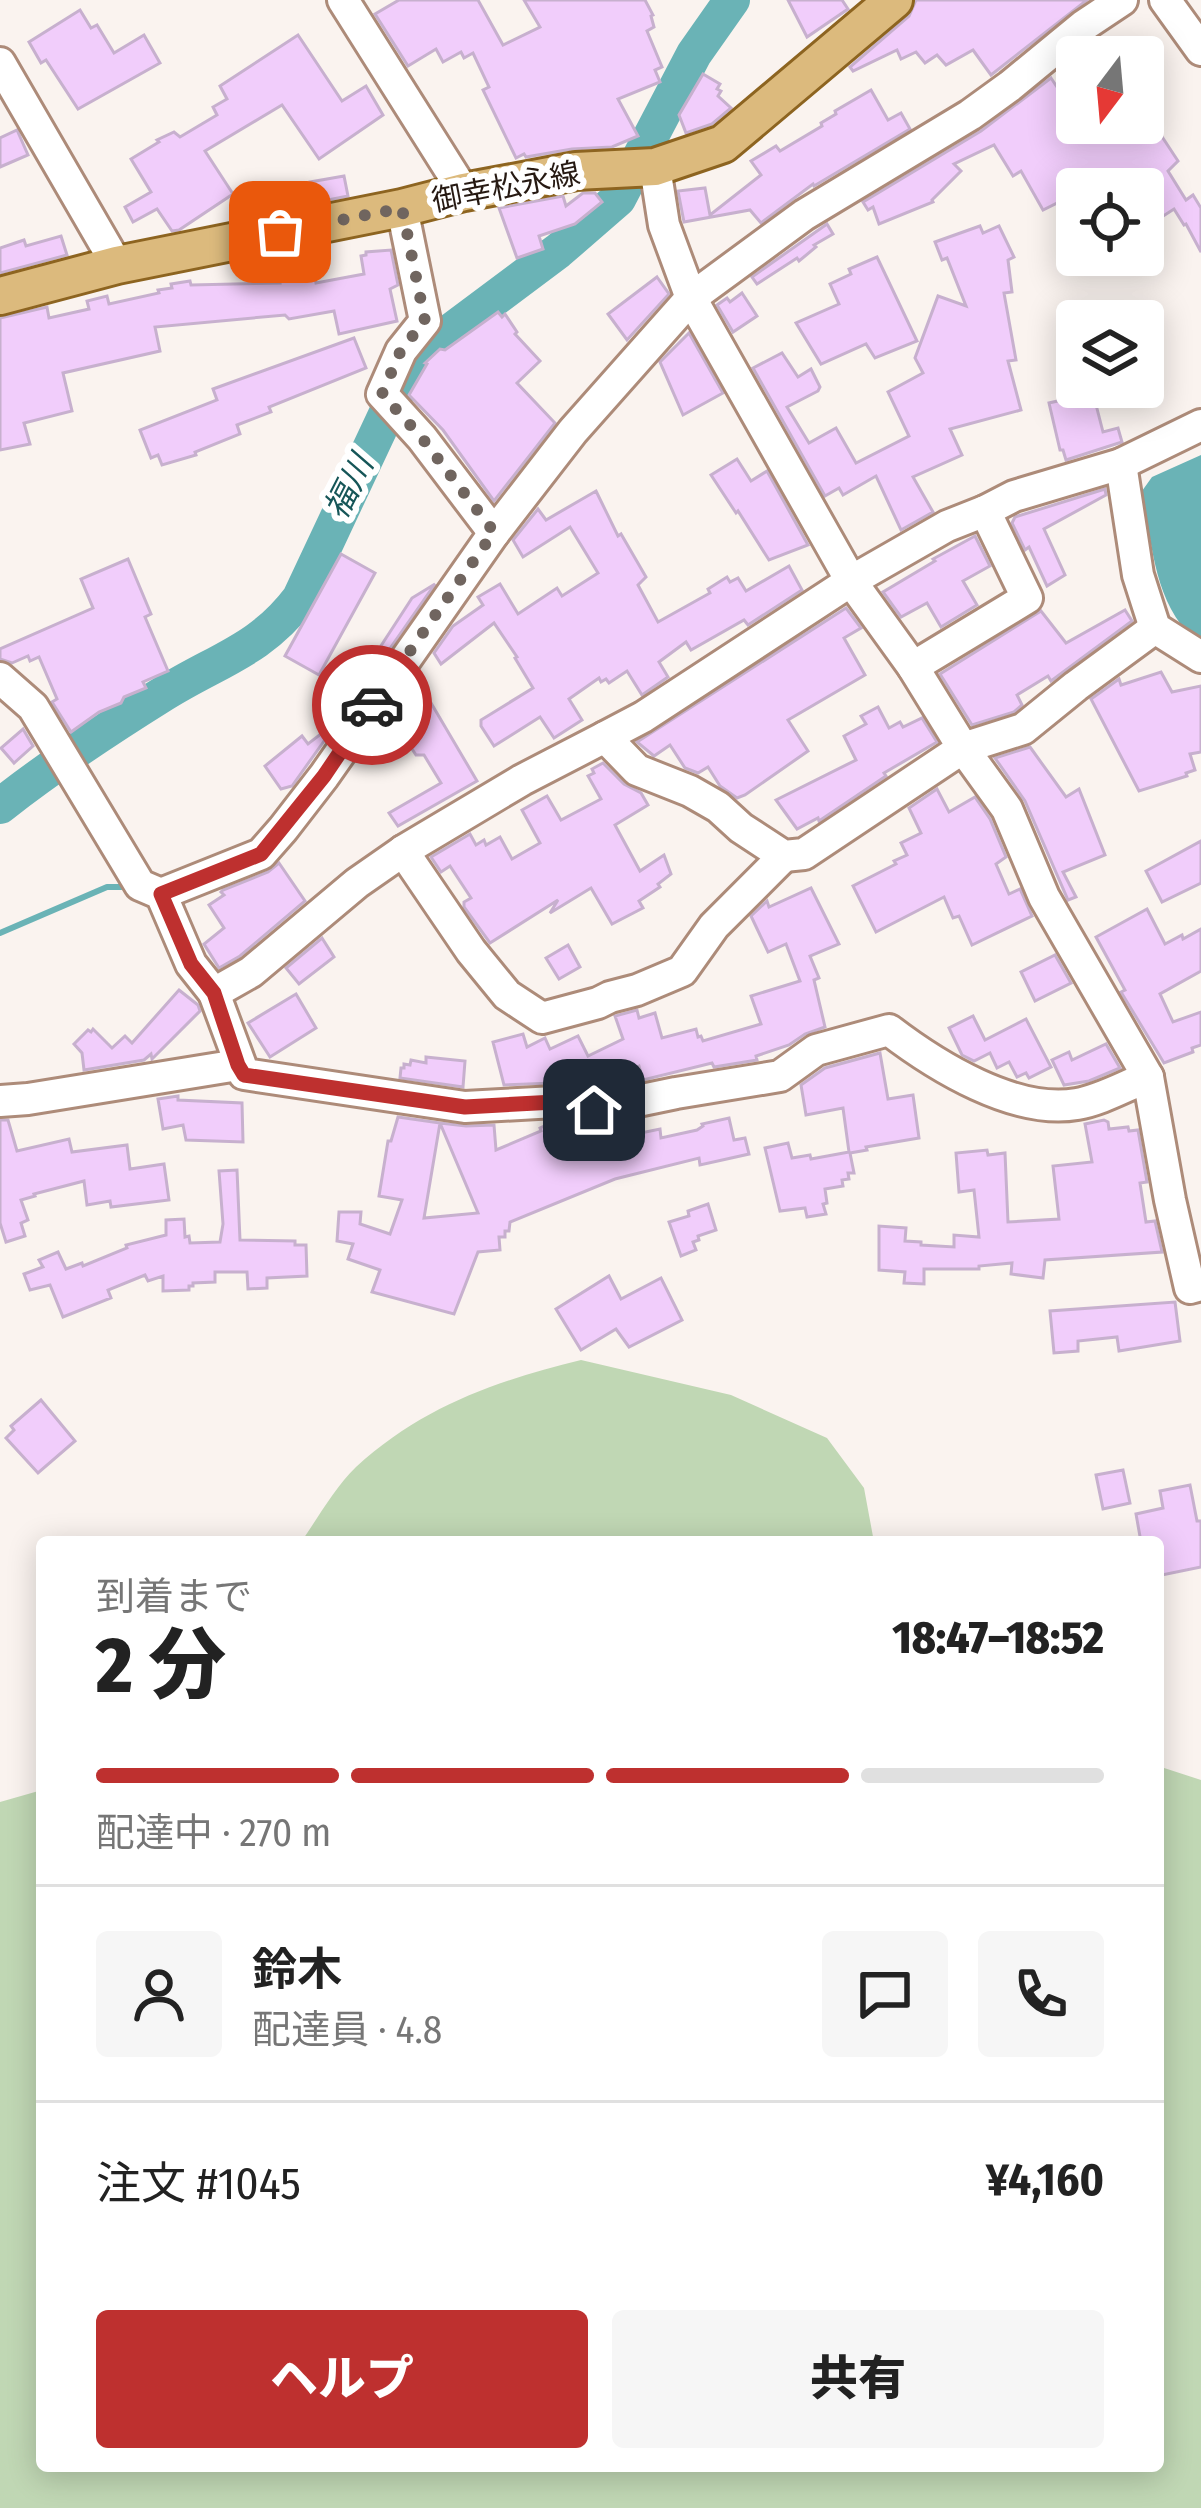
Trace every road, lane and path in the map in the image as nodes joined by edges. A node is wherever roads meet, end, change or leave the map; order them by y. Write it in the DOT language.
graph roads {
  1 [pos="343,0"];
  2 [pos="894,0"];
  3 [pos="1122,0"];
  4 [pos="1165,0"];
  5 [pos="1201,50"];
  6 [pos="0,63"];
  7 [pos="638,168"];
  8 [pos="464,192"];
  9 [pos="402,208"];
  10 [pos="117,265"];
  11 [pos="0,296"];
  12 [pos="691,298"];
  13 [pos="1201,425"];
  14 [pos="1121,464"];
  15 [pos="985,512"];
  16 [pos="494,532"];
  17 [pos="850,581"];
  18 [pos="1155,628"];
  19 [pos="1201,657"];
  20 [pos="913,667"];
  21 [pos="0,678"];
  22 [pos="605,737"];
  23 [pos="963,748"];
  24 [pos="403,851"];
  25 [pos="784,856"];
  26 [pos="161,894"];
  27 [pos="214,993"];
  28 [pos="238,1065"];
  29 [pos="1148,1077"];
  30 [pos="0,1101"];
  31 [pos="1201,1285"];
  1 -- 8 [label="street"];
  2 -- 7 [label="main road, 御幸松永線"];
  3 -- 12 [label="street"];
  4 -- 5 [label="street"];
  6 -- 10 [label="street"];
  7 -- 8 [label="main road, 御幸松永線"];
  7 -- 12 [label="street"];
  8 -- 9 [label="main road, 御幸松永線"];
  9 -- 10 [label="main road, 御幸松永線"];
  9 -- 16 [label="street"];
  10 -- 11 [label="main road, 御幸松永線"];
  12 -- 16 [label="street"];
  12 -- 17 [label="street"];
  13 -- 14 [label="street"];
  14 -- 15 [label="street"];
  14 -- 18 [label="street"];
  15 -- 17 [label="street"];
  15 -- 20 [label="street"];
  16 -- 26 [label="street"];
  17 -- 20 [label="street"];
  17 -- 22 [label="street"];
  18 -- 19 [label="street"];
  18 -- 23 [label="street"];
  20 -- 23 [label="street"];
  21 -- 26 [label="street"];
  22 -- 24 [label="street"];
  22 -- 25 [label="street"];
  23 -- 25 [label="street"];
  23 -- 29 [label="street"];
  24 -- 25 [label="street"];
  24 -- 27 [label="street"];
  26 -- 27 [label="street"];
  27 -- 28 [label="street"];
  28 -- 29 [label="street"];
  28 -- 30 [label="street"];
  29 -- 31 [label="street"];
}
